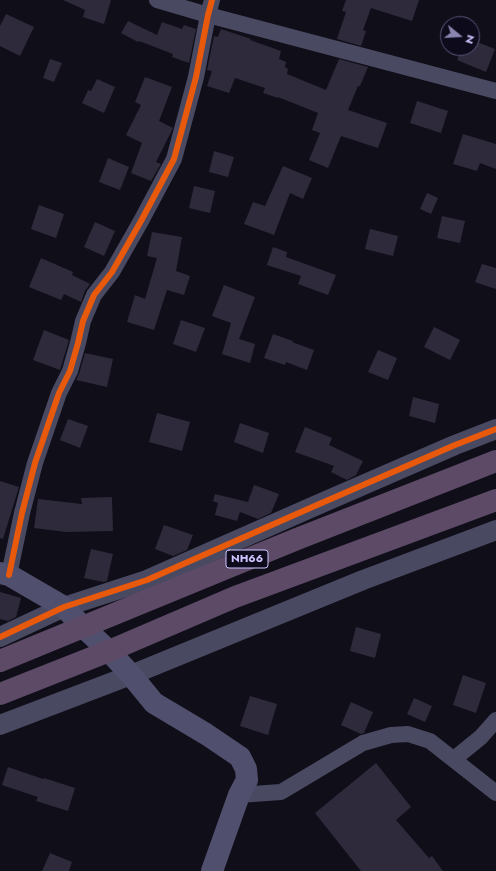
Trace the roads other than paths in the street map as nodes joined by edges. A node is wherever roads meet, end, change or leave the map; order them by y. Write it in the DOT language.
graph roads {
  1 [pos="158,0"];
  2 [pos="210,7"];
  3 [pos="496,91"];
  4 [pos="496,429"];
  5 [pos="496,461"];
  6 [pos="496,500"];
  7 [pos="496,530"];
  8 [pos="5,574"];
  9 [pos="64,607"];
  10 [pos="82,626"];
  11 [pos="0,637"];
  12 [pos="108,651"];
  13 [pos="0,660"];
  14 [pos="131,675"];
  15 [pos="0,694"];
  16 [pos="496,720"];
  17 [pos="0,725"];
  18 [pos="454,759"];
  19 [pos="496,793"];
  20 [pos="240,796"];
  21 [pos="212,871"];
  1 -- 2 [label="street"];
  2 -- 3 [label="street"];
  2 -- 8 [label="street"];
  4 -- 9 [label="street"];
  5 -- 10 [label="highway, NH66"];
  6 -- 12 [label="highway, NH66"];
  7 -- 14 [label="street"];
  8 -- 9 [label="main road"];
  9 -- 10 [label="main road"];
  9 -- 11 [label="street"];
  10 -- 12 [label="main road"];
  10 -- 13 [label="highway, NH66"];
  12 -- 14 [label="main road"];
  12 -- 15 [label="highway, NH66"];
  14 -- 17 [label="street"];
  14 -- 20 [label="main road"];
  16 -- 18 [label="street"];
  18 -- 19 [label="street"];
  18 -- 20 [label="street"];
  20 -- 21 [label="main road"];
}
